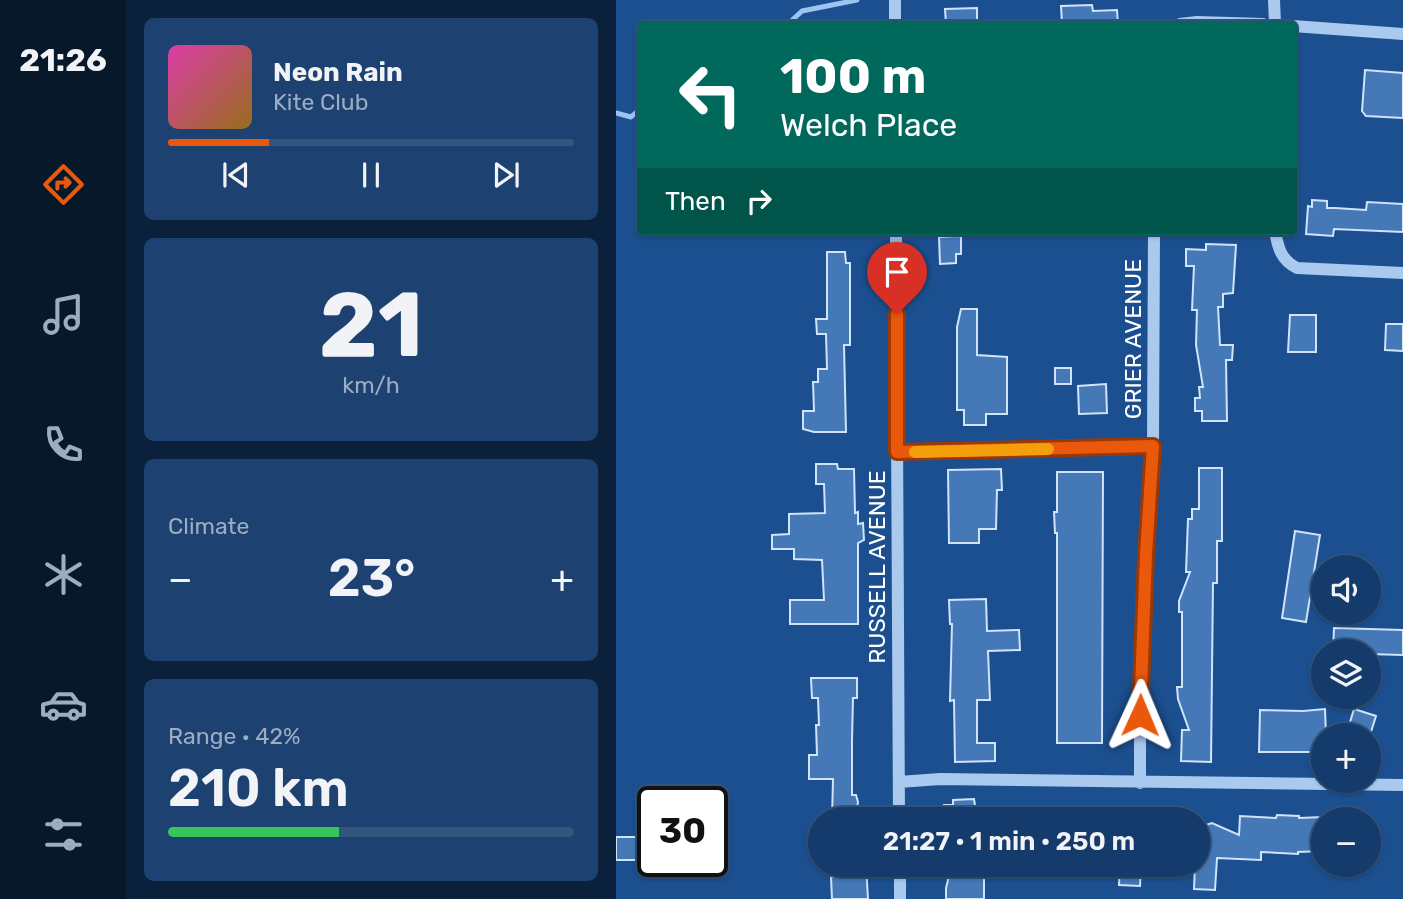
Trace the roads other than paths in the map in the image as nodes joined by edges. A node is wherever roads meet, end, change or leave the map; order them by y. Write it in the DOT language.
graph roads {
  1 [pos="895,0"];
  2 [pos="1274,0"];
  3 [pos="895,21"];
  4 [pos="1275,21"];
  5 [pos="1297,26"];
  6 [pos="1403,34"];
  7 [pos="896,235"];
  8 [pos="1154,235"];
  9 [pos="1276,235"];
  10 [pos="1403,273"];
  11 [pos="1153,446"];
  12 [pos="897,452"];
  13 [pos="899,782"];
  14 [pos="1140,783"];
  15 [pos="1403,785"];
  16 [pos="899,807"];
  17 [pos="900,877"];
  18 [pos="900,899"];
  1 -- 3 [label="street"];
  2 -- 4 [label="street"];
  5 -- 6 [label="street"];
  7 -- 12 [label="street, RUSSELL AVENUE"];
  8 -- 11 [label="street, GRIER AVENUE"];
  9 -- 10 [label="street"];
  11 -- 12 [label="street"];
  11 -- 14 [label="street, GRIER AVENUE"];
  12 -- 13 [label="street, RUSSELL AVENUE"];
  13 -- 14 [label="street"];
  13 -- 16 [label="street, RUSSELL AVENUE"];
  14 -- 15 [label="street"];
  17 -- 18 [label="street"];
}
